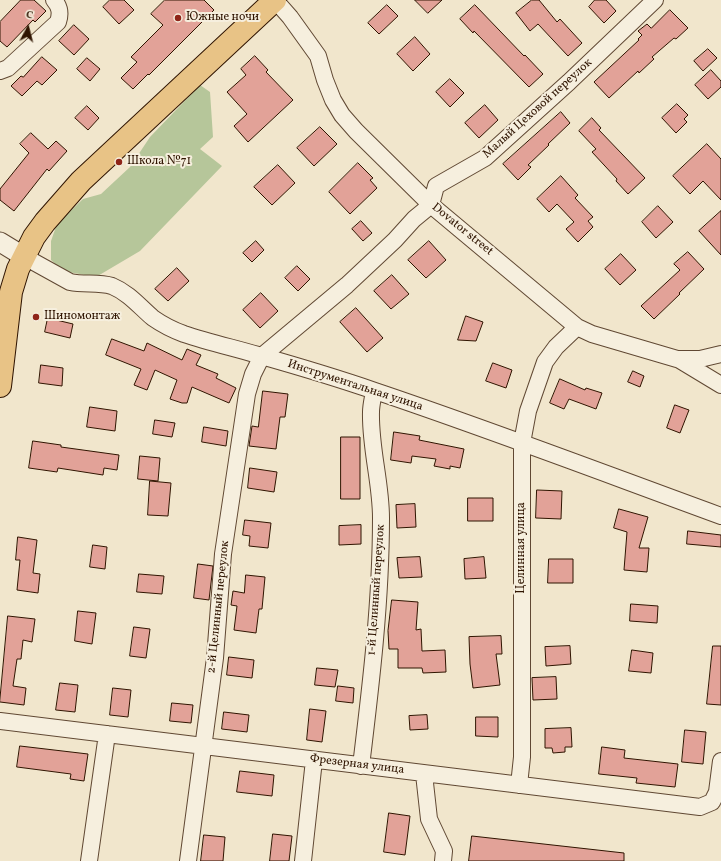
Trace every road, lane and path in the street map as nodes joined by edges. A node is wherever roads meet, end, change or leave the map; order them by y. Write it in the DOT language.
graph roads {
  1 [pos="54,0"];
  2 [pos="275,0"];
  3 [pos="655,0"];
  4 [pos="0,71"];
  5 [pos="431,205"];
  6 [pos="0,242"];
  7 [pos="23,256"];
  8 [pos="577,326"];
  9 [pos="3,330"];
  10 [pos="721,354"];
  11 [pos="262,356"];
  12 [pos="677,359"];
  13 [pos="721,385"];
  14 [pos="0,386"];
  15 [pos="374,391"];
  16 [pos="522,443"];
  17 [pos="721,516"];
  18 [pos="0,721"];
  19 [pos="107,734"];
  20 [pos="202,746"];
  21 [pos="314,760"];
  22 [pos="721,761"];
  23 [pos="361,766"];
  24 [pos="424,774"];
  25 [pos="519,785"];
  26 [pos="89,861"];
  27 [pos="188,861"];
  28 [pos="303,861"];
  29 [pos="443,861"];
  1 -- 4 [label="street"];
  2 -- 5 [label="street, Dovator street"];
  2 -- 7 [label="main road"];
  3 -- 5 [label="street, Малый Цеховой переулок"];
  5 -- 8 [label="street, Dovator street"];
  5 -- 11 [label="street"];
  6 -- 7 [label="street, Инструментальная улица"];
  7 -- 9 [label="main road"];
  7 -- 11 [label="street, Инструментальная улица"];
  8 -- 12 [label="street, Dovator street"];
  8 -- 16 [label="street, Целинная улица"];
  9 -- 14 [label="main road"];
  10 -- 12 [label="street, Dovator street"];
  11 -- 15 [label="street, Инструментальная улица"];
  11 -- 20 [label="street, 2-й Целинный переулок"];
  12 -- 13 [label="street"];
  15 -- 16 [label="street, Инструментальная улица"];
  15 -- 23 [label="street, 1-й Целинный переулок"];
  16 -- 17 [label="street, Инструментальная улица"];
  16 -- 25 [label="street, Целинная улица"];
  18 -- 19 [label="street, Фрезерная улица"];
  19 -- 20 [label="street, Фрезерная улица"];
  19 -- 26 [label="street"];
  20 -- 21 [label="street, Фрезерная улица"];
  20 -- 27 [label="street, 2-й Целинный переулок"];
  21 -- 23 [label="street, Фрезерная улица"];
  21 -- 28 [label="street"];
  22 -- 25 [label="street, Фрезерная улица"];
  23 -- 24 [label="street, Фрезерная улица"];
  24 -- 25 [label="street, Фрезерная улица"];
  24 -- 29 [label="street"];
}
